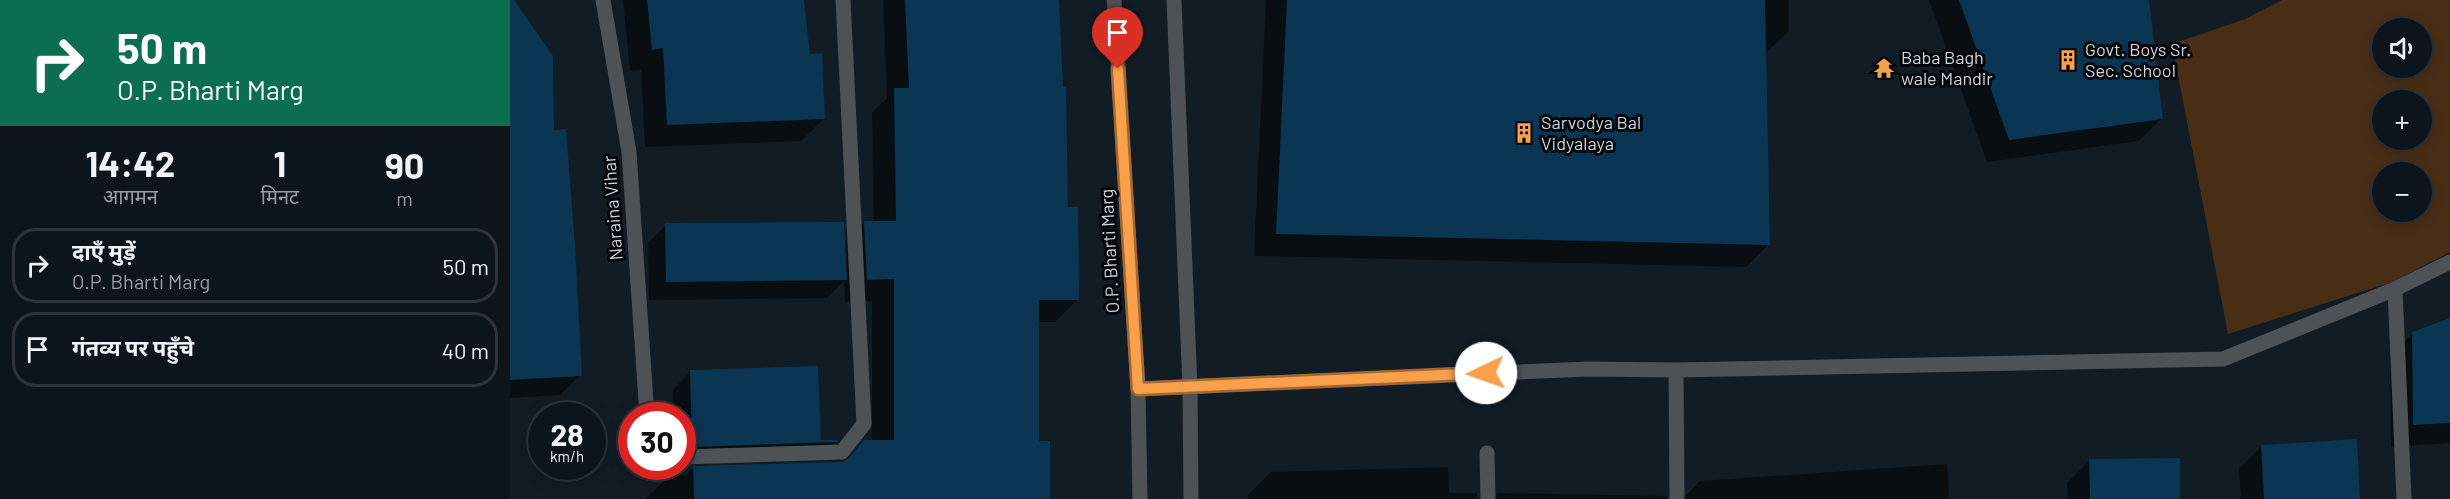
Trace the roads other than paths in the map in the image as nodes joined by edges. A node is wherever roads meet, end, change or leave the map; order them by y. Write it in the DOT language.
graph roads {
  1 [pos="603,0"];
  2 [pos="843,0"];
  3 [pos="1114,0"];
  4 [pos="1174,0"];
  5 [pos="2450,262"];
  6 [pos="2395,289"];
  7 [pos="1676,370"];
  8 [pos="1190,387"];
  9 [pos="1138,389"];
  10 [pos="646,402"];
  11 [pos="1487,453"];
  12 [pos="696,457"];
  13 [pos="1140,499"];
  14 [pos="1191,499"];
  15 [pos="1488,499"];
  16 [pos="1677,499"];
  17 [pos="2404,499"];
  1 -- 10 [label="street, Naraina Vihar"];
  2 -- 12 [label="street"];
  3 -- 9 [label="street, O.P. Bharti Marg"];
  4 -- 8 [label="street"];
  5 -- 6 [label="street"];
  6 -- 7 [label="street"];
  6 -- 17 [label="street"];
  7 -- 8 [label="street"];
  7 -- 16 [label="street"];
  8 -- 9 [label="street"];
  8 -- 14 [label="street"];
  9 -- 13 [label="street, O.P. Bharti Marg"];
  11 -- 15 [label="street"];
}
